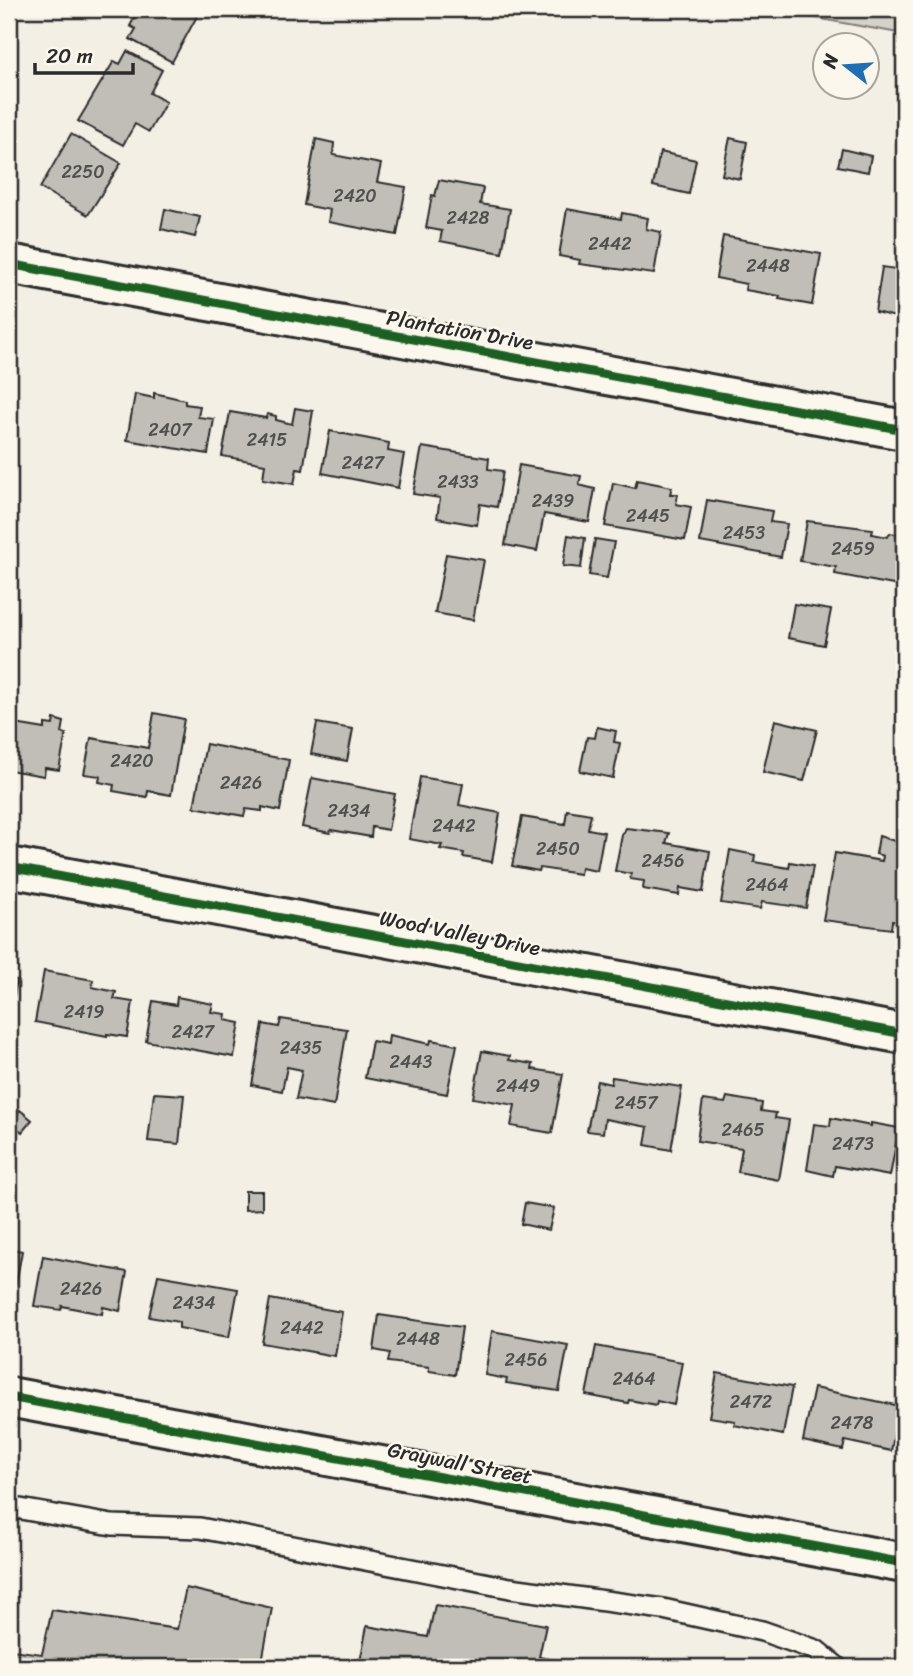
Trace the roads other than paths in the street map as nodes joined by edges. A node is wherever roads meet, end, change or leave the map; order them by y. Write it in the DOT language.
graph roads {
  1 [pos="9,264"];
  2 [pos="904,430"];
  3 [pos="9,867"];
  4 [pos="904,1034"];
  5 [pos="9,1397"];
  6 [pos="9,1507"];
  7 [pos="904,1563"];
  8 [pos="837,1667"];
  1 -- 2 [label="street, Plantation Drive"];
  3 -- 4 [label="street, Wood Valley Drive"];
  5 -- 7 [label="street, Graywall Street"];
  6 -- 8 [label="lane"];
}
